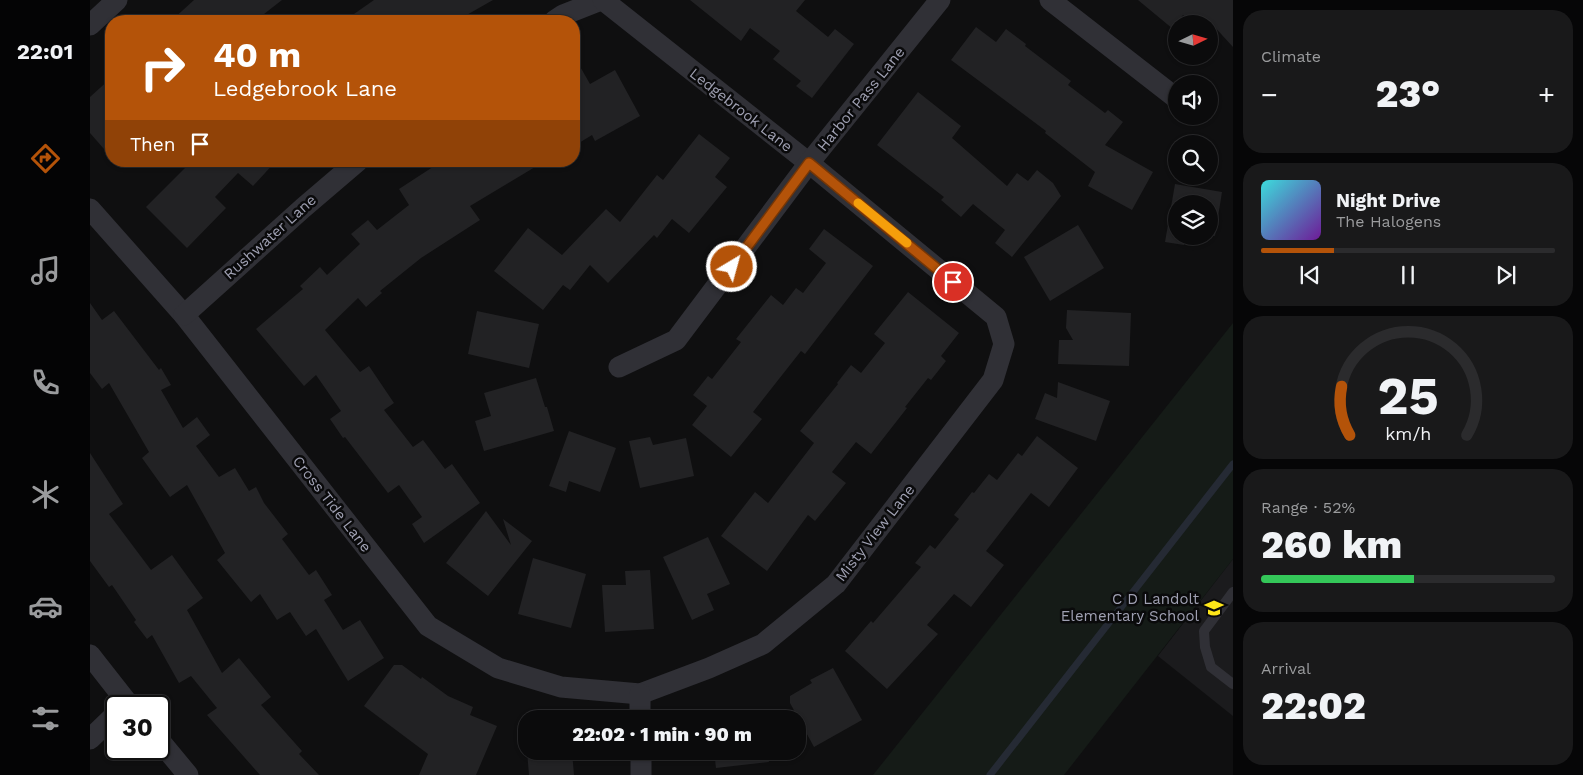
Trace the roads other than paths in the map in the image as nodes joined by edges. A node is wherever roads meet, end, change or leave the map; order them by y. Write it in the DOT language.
graph roads {
  1 [pos="117,0"];
  2 [pos="602,0"];
  3 [pos="940,0"];
  4 [pos="1050,0"];
  5 [pos="563,15"];
  6 [pos="90,25"];
  7 [pos="1168,92"];
  8 [pos="809,163"];
  9 [pos="351,167"];
  10 [pos="90,209"];
  11 [pos="184,315"];
  12 [pos="1004,344"];
  13 [pos="619,367"];
  14 [pos="1233,592"];
  15 [pos="90,655"];
  16 [pos="1233,684"];
  17 [pos="640,694"];
  18 [pos="116,695"];
  19 [pos="640,710"];
  20 [pos="105,725"];
  21 [pos="90,739"];
  22 [pos="170,753"];
  23 [pos="640,760"];
  24 [pos="188,775"];
  25 [pos="641,775"];
  1 -- 6 [label="street"];
  2 -- 5 [label="street"];
  2 -- 8 [label="street, Ledgebrook Lane"];
  3 -- 8 [label="street, Harbor Pass Lane"];
  4 -- 7 [label="street"];
  8 -- 12 [label="street, Ledgebrook Lane"];
  8 -- 13 [label="street, Harbor Pass Lane"];
  9 -- 11 [label="street, Rushwater Lane"];
  10 -- 11 [label="street, Cross Tide Lane"];
  11 -- 17 [label="street, Cross Tide Lane"];
  12 -- 17 [label="street, Misty View Lane"];
  14 -- 16 [label="lane"];
  15 -- 18 [label="street"];
  17 -- 19 [label="street"];
  20 -- 21 [label="street"];
  22 -- 24 [label="street"];
  23 -- 25 [label="street"];
}
